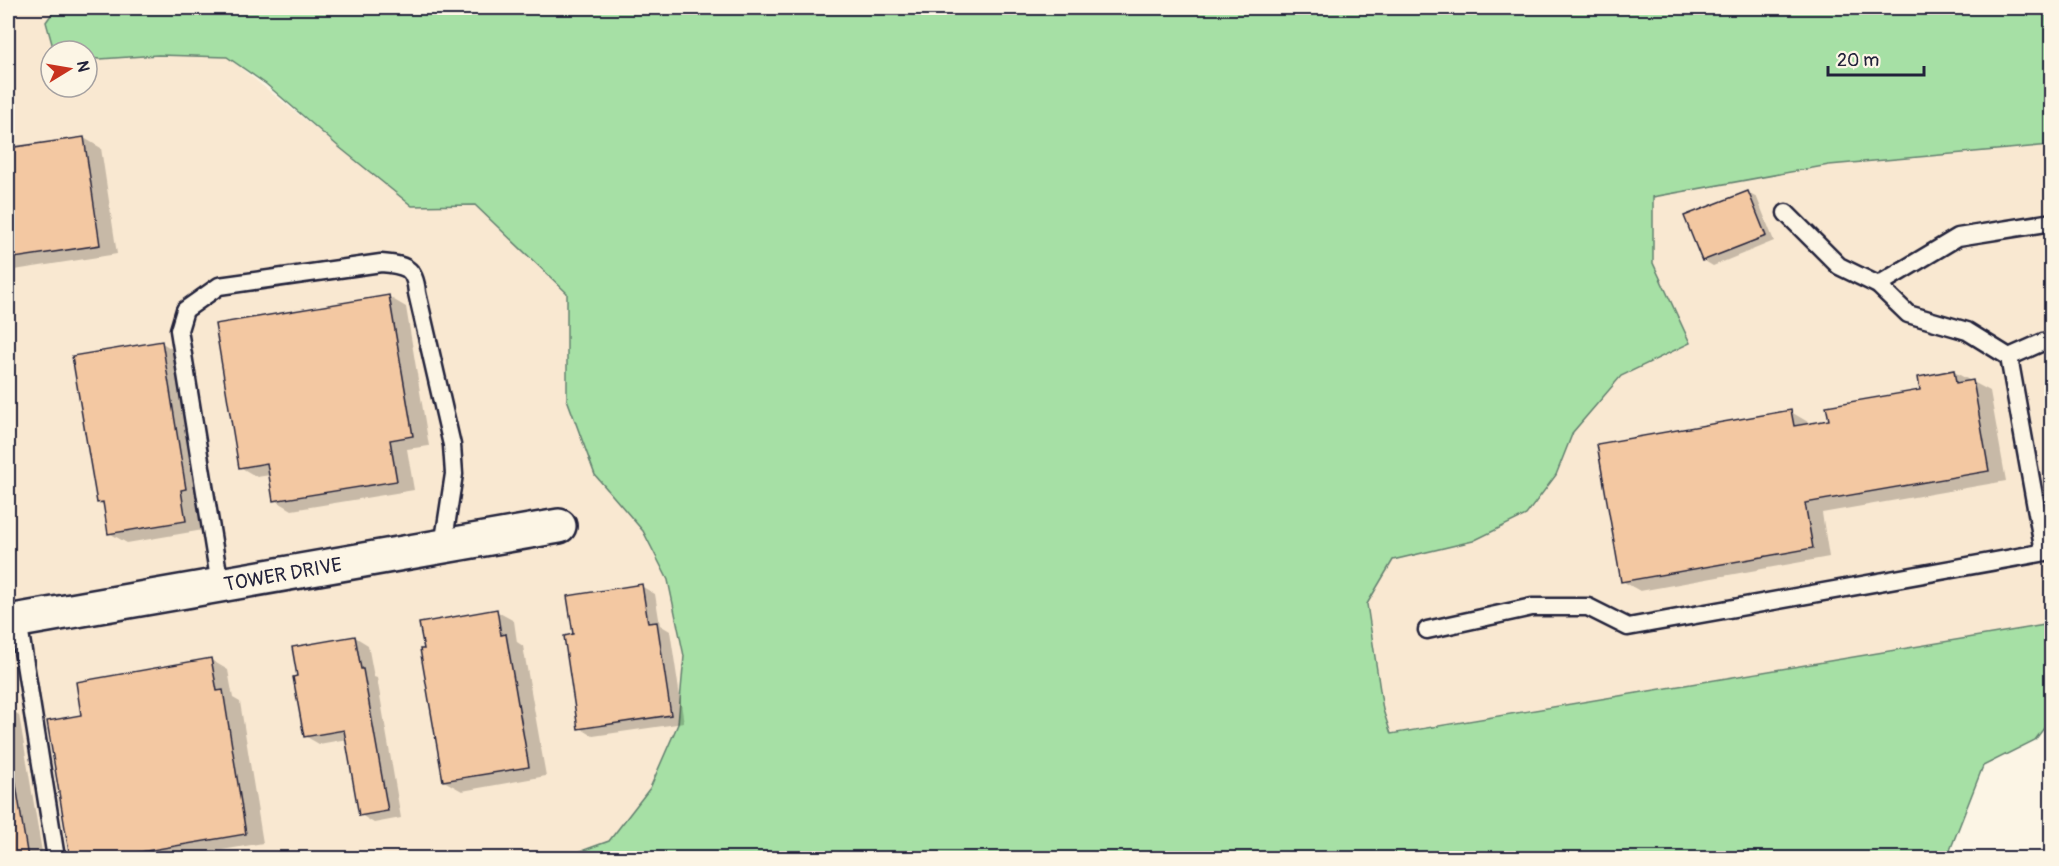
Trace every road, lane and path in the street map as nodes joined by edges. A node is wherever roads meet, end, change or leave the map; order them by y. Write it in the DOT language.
graph roads {
  1 [pos="1786,213"];
  2 [pos="2052,222"];
  3 [pos="1878,285"];
  4 [pos="2052,341"];
  5 [pos="2009,357"];
  6 [pos="560,526"];
  7 [pos="443,546"];
  8 [pos="2048,552"];
  9 [pos="220,585"];
  10 [pos="13,621"];
  11 [pos="1427,630"];
  12 [pos="56,858"];
  1 -- 3 [label="lane"];
  2 -- 3 [label="lane"];
  3 -- 5 [label="lane"];
  4 -- 5 [label="lane"];
  5 -- 8 [label="lane"];
  6 -- 7 [label="street, TOWER DRIVE"];
  7 -- 9 [label="street, TOWER DRIVE"];
  7 -- 9 [label="lane"];
  8 -- 11 [label="lane"];
  9 -- 10 [label="street, TOWER DRIVE"];
  10 -- 12 [label="lane"];
}
